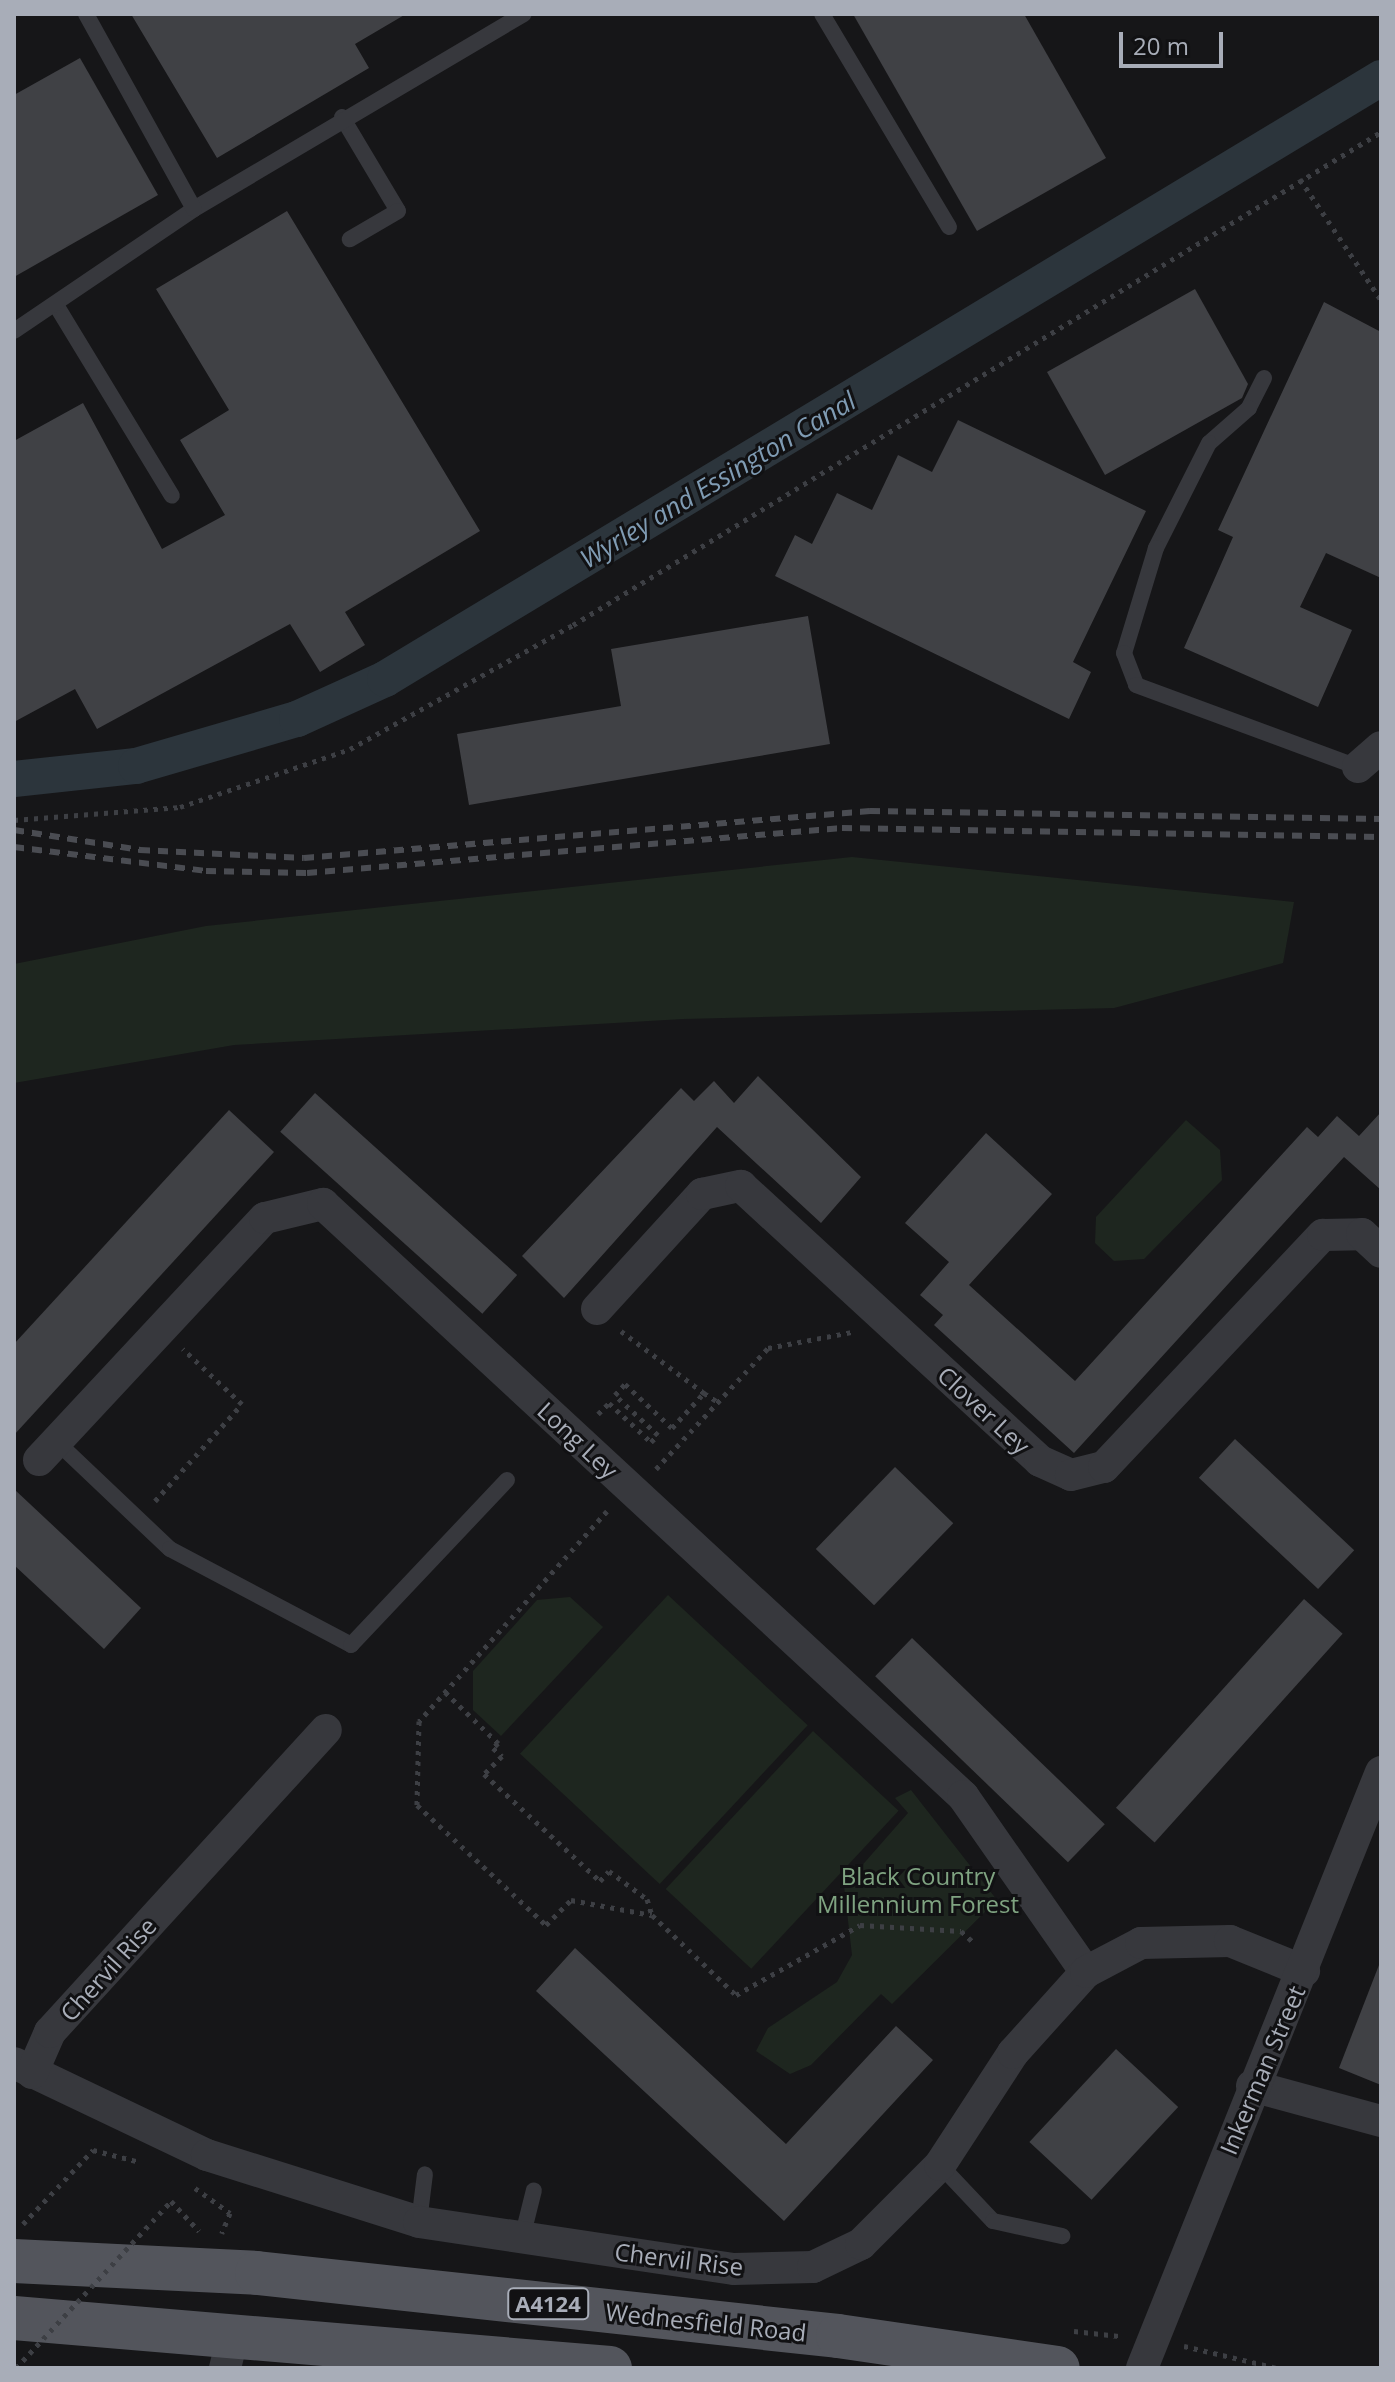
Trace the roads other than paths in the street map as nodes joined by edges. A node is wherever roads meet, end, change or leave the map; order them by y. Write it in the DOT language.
graph roads {
  1 [pos="86,14"];
  2 [pos="524,14"];
  3 [pos="822,14"];
  4 [pos="342,117"];
  5 [pos="194,209"];
  6 [pos="949,227"];
  7 [pos="350,239"];
  8 [pos="56,305"];
  9 [pos="14,331"];
  10 [pos="1264,378"];
  11 [pos="172,496"];
  12 [pos="1370,757"];
  13 [pos="1381,1252"];
  14 [pos="597,1309"];
  15 [pos="48,1451"];
  16 [pos="507,1480"];
  17 [pos="326,1730"];
  18 [pos="1381,1772"];
  19 [pos="1304,1971"];
  20 [pos="1086,1972"];
  21 [pos="23,2068"];
  22 [pos="1252,2086"];
  23 [pos="1381,2121"];
  24 [pos="940,2165"];
  25 [pos="425,2174"];
  26 [pos="534,2190"];
  27 [pos="419,2222"];
  28 [pos="1062,2236"];
  29 [pos="522,2238"];
  30 [pos="14,2261"];
  31 [pos="257,2273"];
  32 [pos="14,2318"];
  33 [pos="229,2352"];
  34 [pos="610,2368"];
  35 [pos="1058,2368"];
  36 [pos="1142,2368"];
  1 -- 5 [label="lane"];
  2 -- 4 [label="lane"];
  3 -- 6 [label="lane"];
  4 -- 5 [label="lane"];
  4 -- 7 [label="lane"];
  5 -- 8 [label="lane"];
  8 -- 9 [label="lane"];
  8 -- 11 [label="lane"];
  10 -- 12 [label="lane"];
  13 -- 14 [label="street, Clover Ley"];
  15 -- 16 [label="lane"];
  15 -- 20 [label="street, Long Ley"];
  17 -- 21 [label="street, Chervil Rise"];
  18 -- 19 [label="street, Inkerman Street"];
  19 -- 20 [label="street, Chervil Rise"];
  19 -- 22 [label="street, Inkerman Street"];
  20 -- 24 [label="street, Chervil Rise"];
  21 -- 27 [label="street, Chervil Rise"];
  22 -- 23 [label="street"];
  22 -- 36 [label="street, Inkerman Street"];
  24 -- 28 [label="lane"];
  24 -- 29 [label="street, Chervil Rise"];
  25 -- 27 [label="lane"];
  26 -- 29 [label="lane"];
  27 -- 29 [label="street, Chervil Rise"];
  30 -- 31 [label="main road, A4124"];
  31 -- 33 [label="main road"];
  31 -- 35 [label="main road, Wednesfield Road / A4124"];
  32 -- 33 [label="main road"];
  33 -- 34 [label="main road"];
}
